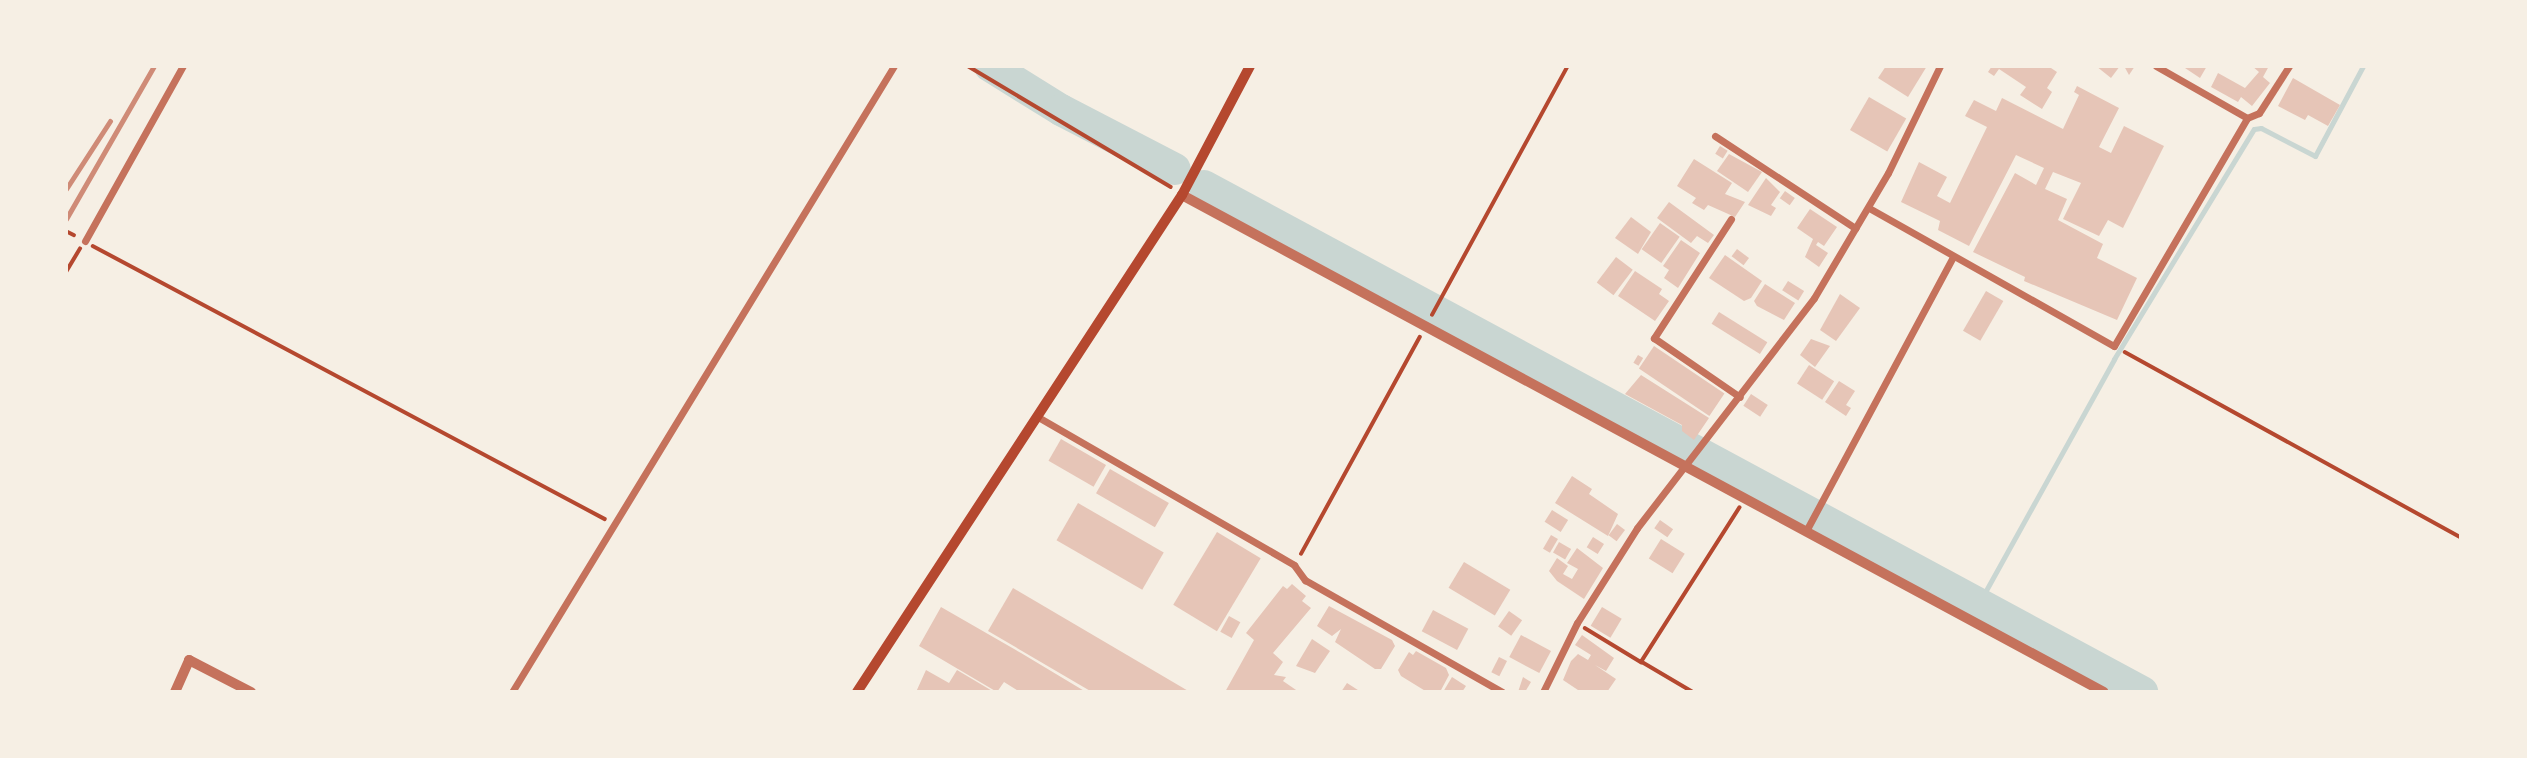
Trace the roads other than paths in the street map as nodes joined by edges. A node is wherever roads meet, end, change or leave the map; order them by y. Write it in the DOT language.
graph roads {
  1 [pos="183,66"];
  2 [pos="894,66"];
  3 [pos="1250,66"];
  4 [pos="1940,66"];
  5 [pos="2156,66"];
  6 [pos="2289,66"];
  7 [pos="2247,118"];
  8 [pos="1715,136"];
  9 [pos="1182,195"];
  10 [pos="1869,208"];
  11 [pos="1731,219"];
  12 [pos="1856,228"];
  13 [pos="85,241"];
  14 [pos="1953,257"];
  15 [pos="1740,397"];
  16 [pos="1038,417"];
  17 [pos="1689,463"];
  18 [pos="1809,526"];
  19 [pos="175,691"];
  20 [pos="251,691"];
  21 [pos="512,691"];
  22 [pos="858,691"];
  23 [pos="1502,691"];
  24 [pos="1543,691"];
  25 [pos="2104,691"];
  1 -- 13 [label="street"];
  2 -- 21 [label="street"];
  3 -- 9 [label="main road"];
  4 -- 10 [label="street"];
  5 -- 7 [label="street"];
  6 -- 7 [label="street"];
  7 -- 14 [label="street"];
  8 -- 12 [label="street"];
  9 -- 16 [label="main road"];
  9 -- 17 [label="street"];
  10 -- 12 [label="street"];
  10 -- 14 [label="street"];
  11 -- 15 [label="street"];
  12 -- 15 [label="street"];
  14 -- 18 [label="street"];
  15 -- 17 [label="street"];
  16 -- 22 [label="main road"];
  16 -- 23 [label="street"];
  17 -- 18 [label="street"];
  17 -- 24 [label="street"];
  18 -- 25 [label="street"];
  19 -- 20 [label="street"];
}
